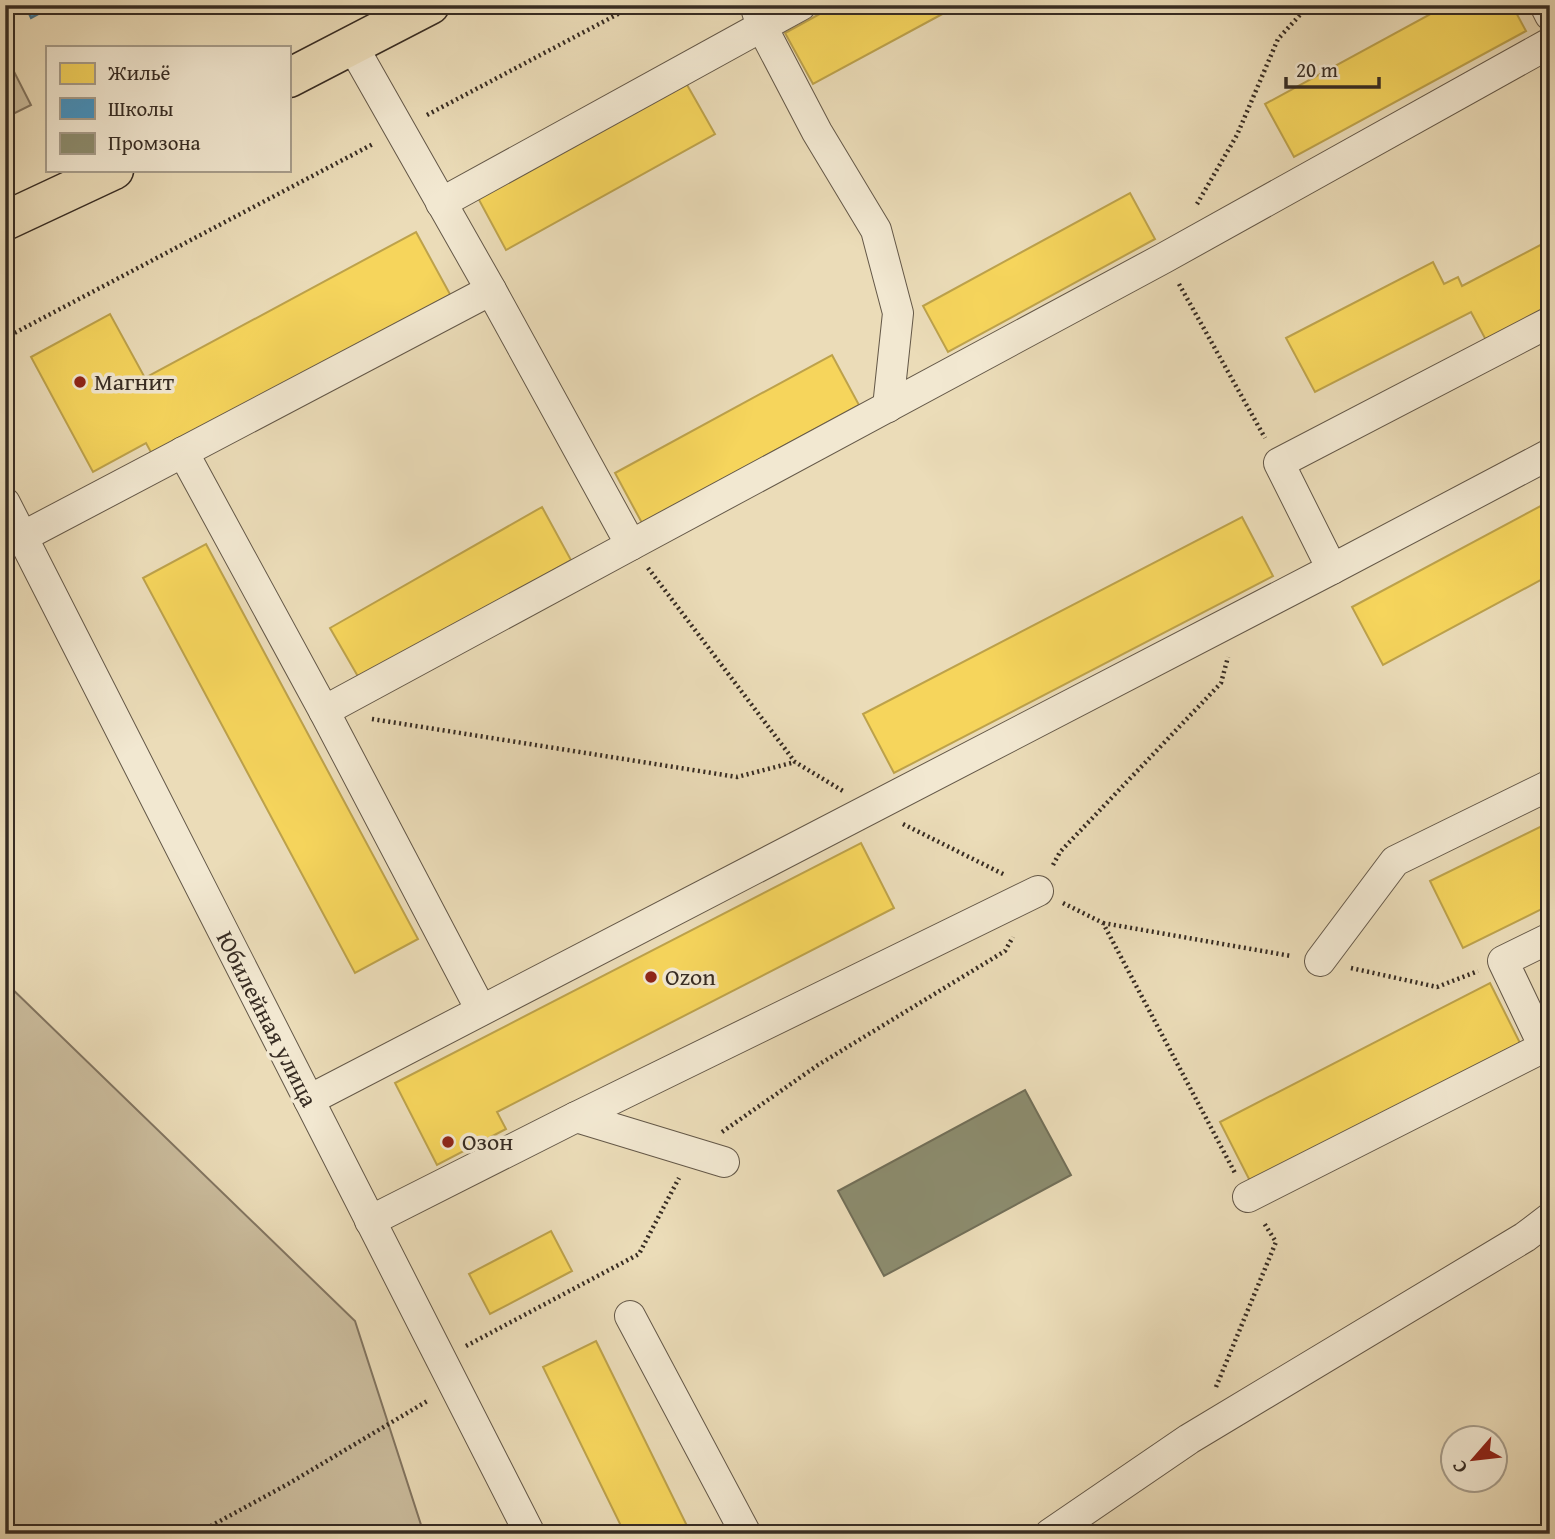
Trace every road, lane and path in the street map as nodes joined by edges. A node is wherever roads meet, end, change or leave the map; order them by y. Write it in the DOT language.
graph roads {
  1 [pos="429,5"];
  2 [pos="635,5"];
  3 [pos="801,5"];
  4 [pos="1309,5"];
  5 [pos="1545,5"];
  6 [pos="1550,15"];
  7 [pos="759,16"];
  8 [pos="1550,43"];
  9 [pos="352,46"];
  10 [pos="290,77"];
  11 [pos="400,130"];
  12 [pos="110,172"];
  13 [pos="441,203"];
  14 [pos="1191,213"];
  15 [pos="5,221"];
  16 [pos="1164,258"];
  17 [pos="491,290"];
  18 [pos="1550,322"];
  19 [pos="5,338"];
  20 [pos="888,407"];
  21 [pos="183,452"];
  22 [pos="1550,454"];
  23 [pos="1279,463"];
  24 [pos="5,503"];
  25 [pos="22,537"];
  26 [pos="631,545"];
  27 [pos="1332,569"];
  28 [pos="1238,618"];
  29 [pos="324,711"];
  30 [pos="796,762"];
  31 [pos="1550,785"];
  32 [pos="872,808"];
  33 [pos="1038,891"];
  34 [pos="1550,937"];
  35 [pos="1320,961"];
  36 [pos="481,1010"];
  37 [pos="1548,1053"];
  38 [pos="309,1100"];
  39 [pos="576,1116"];
  40 [pos="693,1152"];
  41 [pos="724,1162"];
  42 [pos="1248,1197"];
  43 [pos="1550,1219"];
  44 [pos="370,1221"];
  45 [pos="630,1316"];
  46 [pos="441,1359"];
  47 [pos="454,1386"];
  48 [pos="1196,1435"];
  49 [pos="196,1534"];
  50 [pos="530,1534"];
  51 [pos="746,1534"];
  52 [pos="1051,1534"];
  1 -- 9 [label="highway"];
  2 -- 11 [label="path"];
  3 -- 7 [label="street"];
  4 -- 14 [label="path"];
  5 -- 6 [label="street"];
  7 -- 13 [label="street"];
  7 -- 20 [label="street"];
  8 -- 16 [label="street"];
  9 -- 10 [label="highway"];
  9 -- 11 [label="street"];
  11 -- 13 [label="street"];
  11 -- 19 [label="path"];
  12 -- 15 [label="highway"];
  13 -- 17 [label="street"];
  16 -- 20 [label="street"];
  16 -- 23 [label="path"];
  17 -- 21 [label="street"];
  17 -- 26 [label="street"];
  18 -- 23 [label="street"];
  20 -- 26 [label="street"];
  21 -- 25 [label="street"];
  21 -- 29 [label="street"];
  22 -- 27 [label="street"];
  23 -- 27 [label="street"];
  24 -- 25 [label="street, Юбилейная улица"];
  25 -- 38 [label="street, Юбилейная улица"];
  26 -- 29 [label="street"];
  26 -- 30 [label="path"];
  27 -- 28 [label="street"];
  28 -- 32 [label="street"];
  28 -- 33 [label="path"];
  29 -- 30 [label="path"];
  29 -- 36 [label="street"];
  30 -- 32 [label="path"];
  31 -- 35 [label="street"];
  32 -- 33 [label="path"];
  32 -- 36 [label="street"];
  33 -- 39 [label="street"];
  33 -- 40 [label="path"];
  33 -- 42 [label="path"];
  34 -- 37 [label="street"];
  36 -- 38 [label="street"];
  37 -- 42 [label="street"];
  38 -- 44 [label="street, Юбилейная улица"];
  39 -- 40 [label="street"];
  39 -- 44 [label="street"];
  40 -- 41 [label="street"];
  40 -- 46 [label="path"];
  42 -- 48 [label="path"];
  43 -- 48 [label="street"];
  44 -- 46 [label="street, Юбилейная улица"];
  45 -- 51 [label="street"];
  46 -- 47 [label="street, Юбилейная улица"];
  47 -- 49 [label="path"];
  47 -- 50 [label="street, Юбилейная улица"];
  48 -- 52 [label="street"];
}
